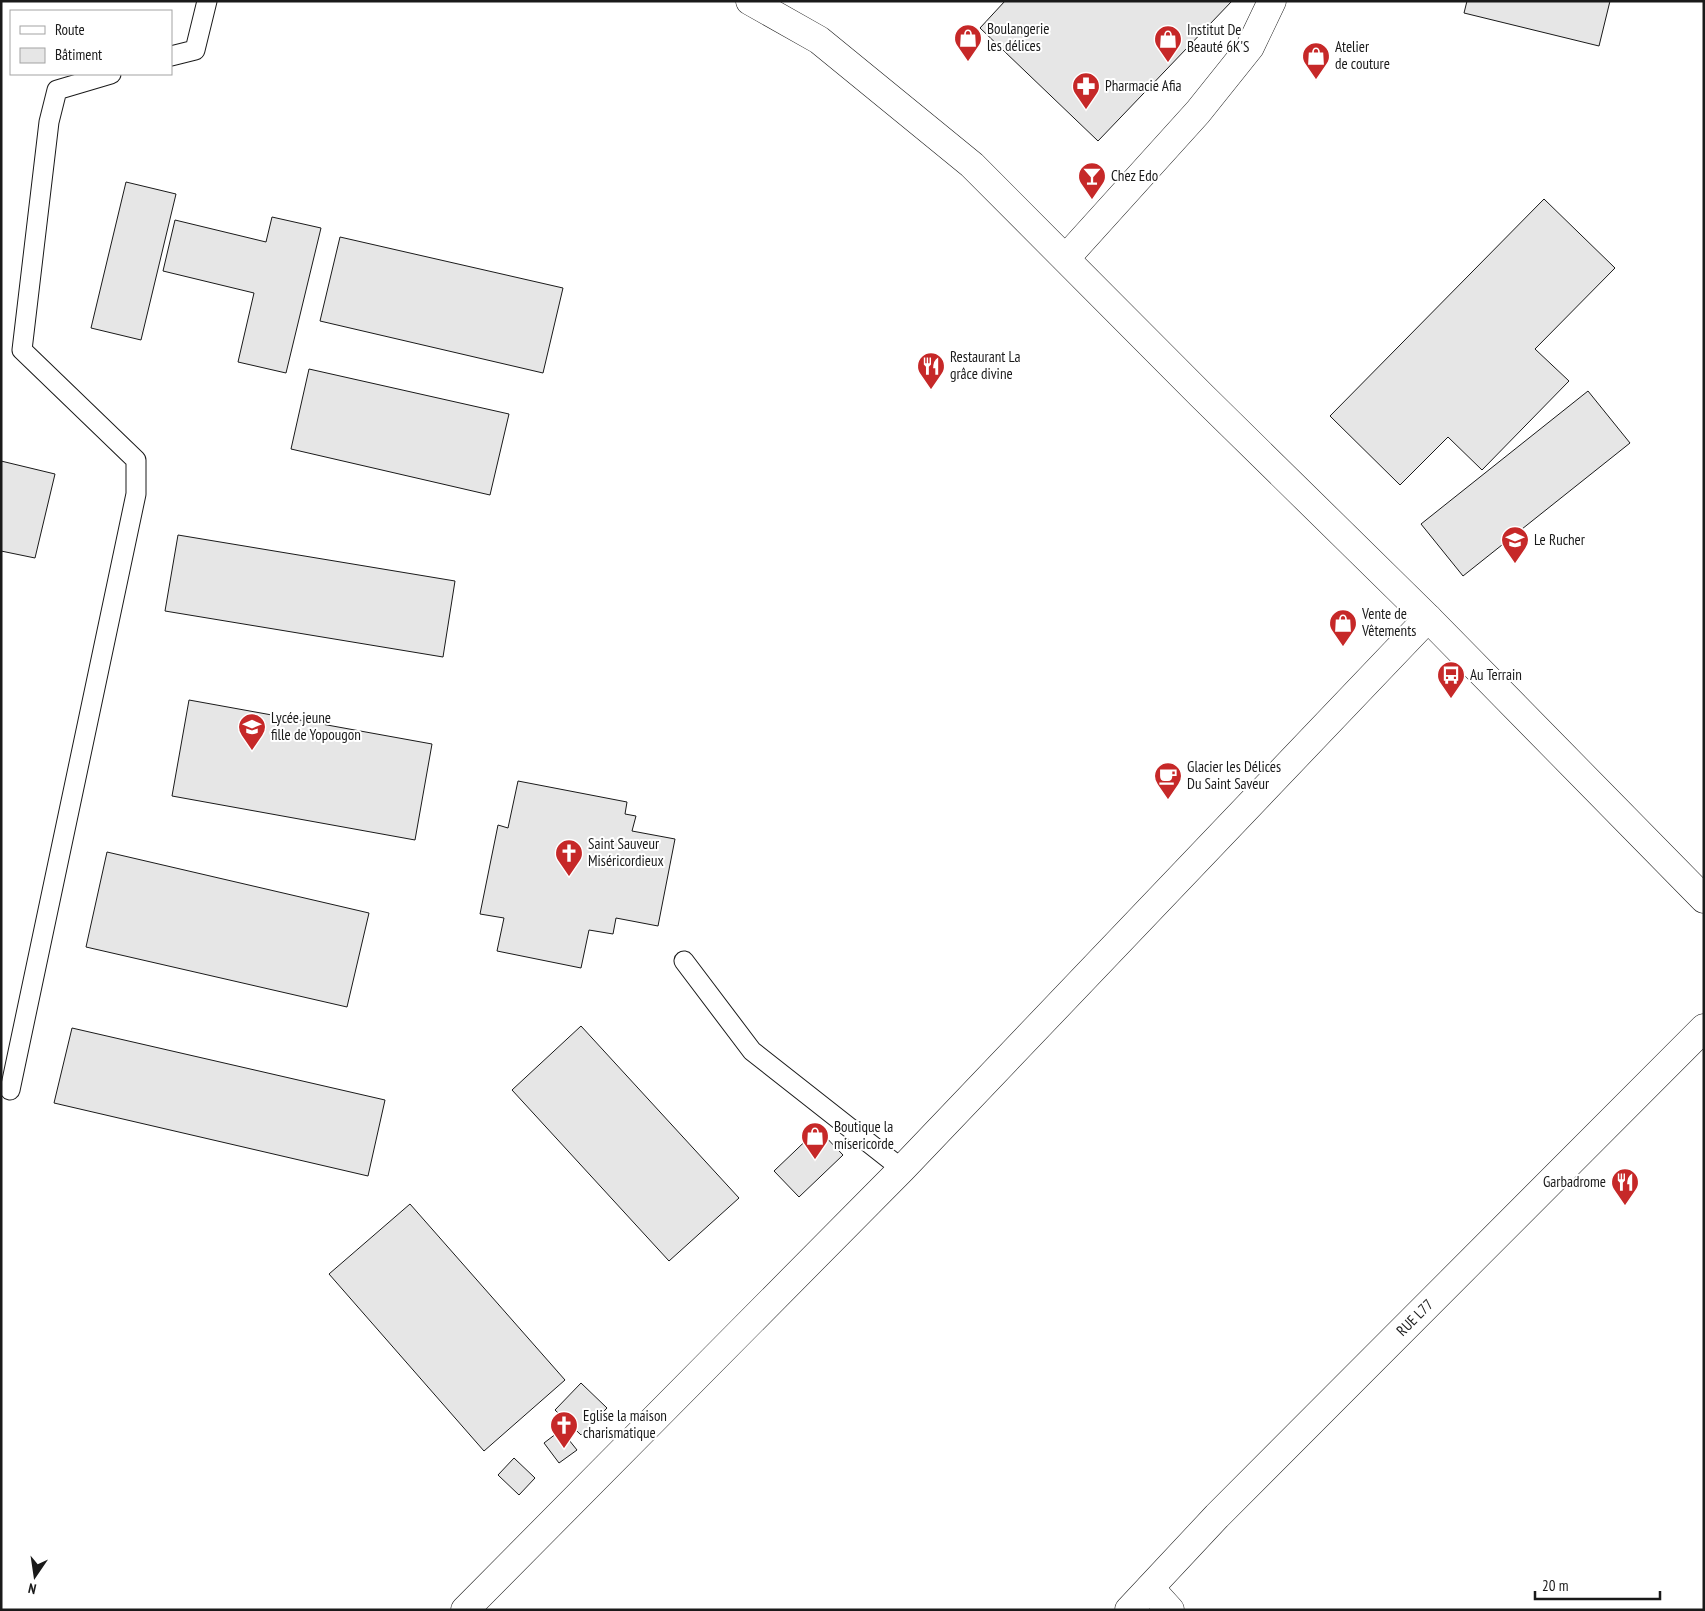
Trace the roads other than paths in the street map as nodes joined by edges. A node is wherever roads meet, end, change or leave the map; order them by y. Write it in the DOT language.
graph roads {
  1 [pos="207,1"];
  2 [pos="750,1"];
  3 [pos="1272,1"];
  4 [pos="172,56"];
  5 [pos="108,75"];
  6 [pos="1066,258"];
  7 [pos="1428,618"];
  8 [pos="1704,899"];
  9 [pos="684,961"];
  10 [pos="1704,1028"];
  11 [pos="10,1090"];
  12 [pos="902,1169"];
  13 [pos="1150,1588"];
  14 [pos="465,1610"];
  15 [pos="1129,1610"];
  16 [pos="1170,1610"];
  1 -- 4 [label="lane"];
  2 -- 6 [label="street"];
  3 -- 6 [label="street"];
  5 -- 11 [label="lane"];
  6 -- 7 [label="street"];
  7 -- 8 [label="street"];
  7 -- 12 [label="street"];
  9 -- 12 [label="lane"];
  10 -- 13 [label="street, RUE L77"];
  12 -- 14 [label="street"];
  13 -- 15 [label="street, RUE L77"];
  13 -- 16 [label="street"];
}
